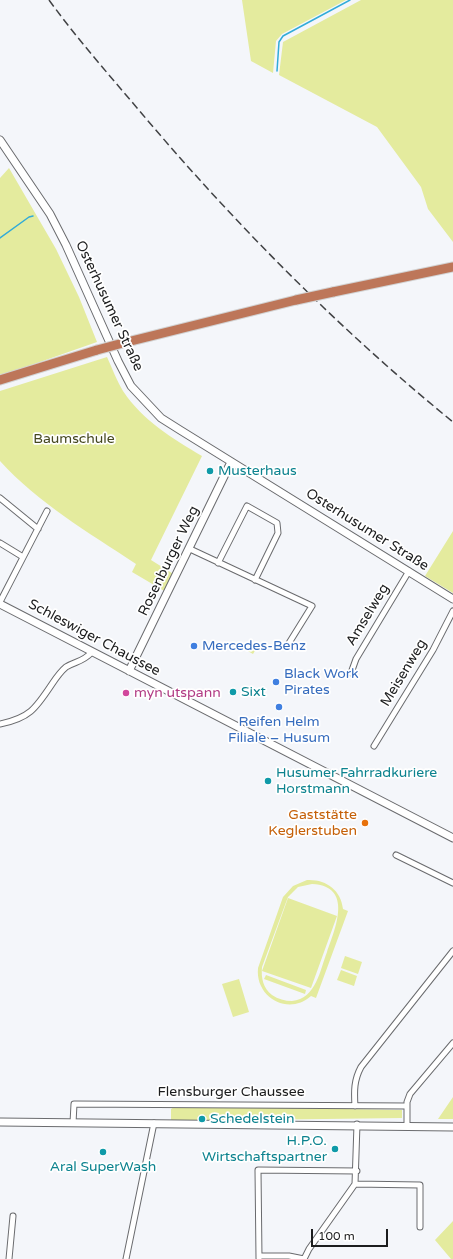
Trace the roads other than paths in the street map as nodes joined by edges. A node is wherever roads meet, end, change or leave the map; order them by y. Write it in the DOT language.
graph roads {
  1 [pos="0,140"];
  2 [pos="453,267"];
  3 [pos="0,380"];
  4 [pos="232,462"];
  5 [pos="0,498"];
  6 [pos="47,511"];
  7 [pos="38,529"];
  8 [pos="0,543"];
  9 [pos="190,549"];
  10 [pos="23,557"];
  11 [pos="218,563"];
  12 [pos="409,571"];
  13 [pos="255,580"];
  14 [pos="453,599"];
  15 [pos="0,603"];
  16 [pos="453,611"];
  17 [pos="289,643"];
  18 [pos="92,652"];
  19 [pos="129,671"];
  20 [pos="351,673"];
  21 [pos="0,724"];
  22 [pos="374,746"];
  23 [pos="453,838"];
  24 [pos="396,855"];
  25 [pos="453,883"];
  26 [pos="453,951"];
  27 [pos="453,1043"];
  28 [pos="355,1106"];
  29 [pos="407,1106"];
  30 [pos="0,1122"];
  31 [pos="73,1123"];
  32 [pos="154,1123"];
  33 [pos="357,1124"];
  34 [pos="407,1126"];
  35 [pos="453,1127"];
  36 [pos="356,1171"];
  37 [pos="355,1184"];
  38 [pos="13,1216"];
  39 [pos="420,1227"];
  40 [pos="260,1257"];
  41 [pos="9,1259"];
  42 [pos="126,1259"];
  43 [pos="304,1259"];
  1 -- 4 [label="street, Osterhusumer Straße"];
  2 -- 3 [label="highway, bridge"];
  4 -- 9 [label="street, Rosenburger Weg"];
  4 -- 12 [label="street, Osterhusumer Straße"];
  5 -- 7 [label="street"];
  6 -- 7 [label="street"];
  7 -- 10 [label="street"];
  8 -- 10 [label="street"];
  9 -- 11 [label="street"];
  9 -- 19 [label="street, Rosenburger Weg"];
  10 -- 15 [label="street"];
  11 -- 13 [label="street"];
  11 -- 13 [label="street"];
  12 -- 14 [label="street, Osterhusumer Straße"];
  12 -- 20 [label="street, Amselweg"];
  13 -- 17 [label="street"];
  15 -- 18 [label="street, Schleswiger Chaussee"];
  16 -- 22 [label="street, Meisenweg"];
  18 -- 19 [label="street, Schleswiger Chaussee"];
  18 -- 21 [label="street"];
  19 -- 23 [label="street, Schleswiger Chaussee"];
  24 -- 25 [label="street"];
  26 -- 28 [label="street"];
  27 -- 29 [label="street"];
  28 -- 29 [label="street, Flensburger Chaussee"];
  28 -- 31 [label="street, Flensburger Chaussee"];
  29 -- 34 [label="street"];
  30 -- 31 [label="street"];
  31 -- 32 [label="street"];
  32 -- 33 [label="street"];
  32 -- 42 [label="street"];
  33 -- 34 [label="street"];
  33 -- 36 [label="street"];
  34 -- 35 [label="street"];
  36 -- 37 [label="street"];
  36 -- 40 [label="street"];
  37 -- 39 [label="street"];
  37 -- 43 [label="street"];
  38 -- 41 [label="street"];
  40 -- 43 [label="street"];
}
